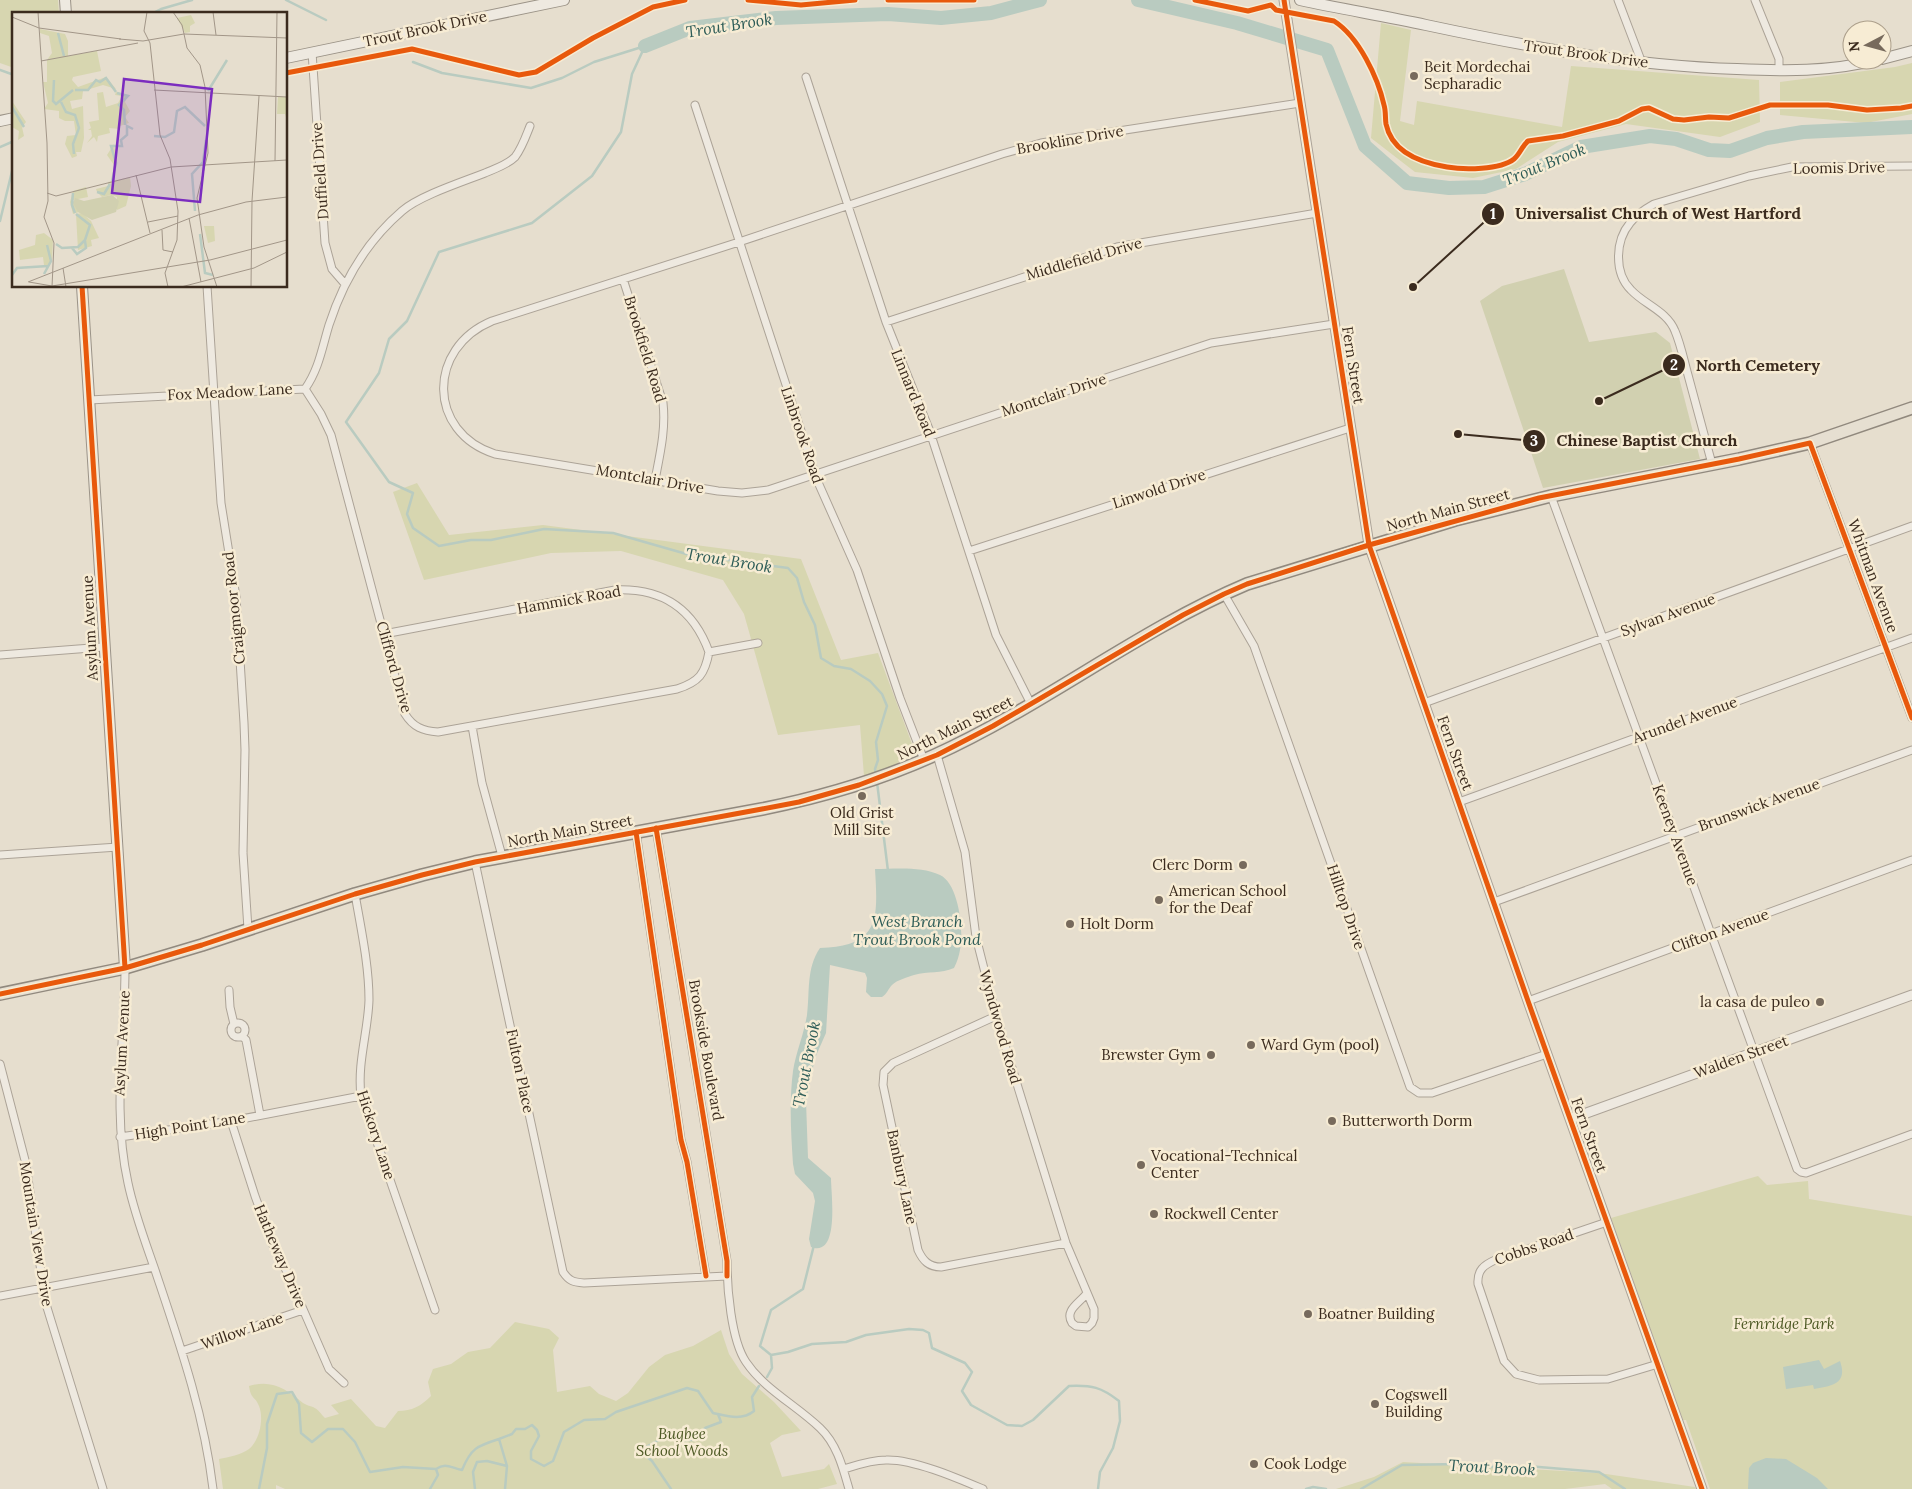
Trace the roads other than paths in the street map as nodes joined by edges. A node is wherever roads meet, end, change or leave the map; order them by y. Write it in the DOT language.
graph roads {
  1 [pos="564,0"];
  2 [pos="1284,0"];
  3 [pos="1300,0"];
  4 [pos="1618,0"];
  5 [pos="1755,0"];
  6 [pos="1912,51"];
  7 [pos="312,52"];
  8 [pos="1892,56"];
  9 [pos="288,58"];
  10 [pos="1642,63"];
  11 [pos="1842,66"];
  12 [pos="1779,71"];
  13 [pos="806,77"];
  14 [pos="1300,103"];
  15 [pos="694,105"];
  16 [pos="530,126"];
  17 [pos="1912,166"];
  18 [pos="848,205"];
  19 [pos="1317,213"];
  20 [pos="739,242"];
  21 [pos="623,279"];
  22 [pos="345,284"];
  23 [pos="82,288"];
  24 [pos="207,288"];
  25 [pos="886,322"];
  26 [pos="1334,324"];
  27 [pos="304,389"];
  28 [pos="214,393"];
  29 [pos="89,400"];
  30 [pos="1912,408"];
  31 [pos="1350,428"];
  32 [pos="931,436"];
  33 [pos="1810,443"];
  34 [pos="1712,464"];
  35 [pos="814,473"];
  36 [pos="655,480"];
  37 [pos="1551,496"];
  38 [pos="1912,526"];
  39 [pos="1369,545"];
  40 [pos="1850,548"];
  41 [pos="969,552"];
  42 [pos="1224,594"];
  43 [pos="384,634"];
  44 [pos="1912,638"];
  45 [pos="1603,639"];
  46 [pos="758,643"];
  47 [pos="1886,647"];
  48 [pos="104,648"];
  49 [pos="710,652"];
  50 [pos="0,655"];
  51 [pos="1424,703"];
  52 [pos="1031,704"];
  53 [pos="1912,718"];
  54 [pos="472,726"];
  55 [pos="1639,737"];
  56 [pos="1912,750"];
  57 [pos="937,754"];
  58 [pos="924,760"];
  59 [pos="1459,802"];
  60 [pos="656,828"];
  61 [pos="636,832"];
  62 [pos="1675,836"];
  63 [pos="118,847"];
  64 [pos="0,855"];
  65 [pos="502,856"];
  66 [pos="1912,860"];
  67 [pos="475,862"];
  68 [pos="355,894"];
  69 [pos="1494,902"];
  70 [pos="248,929"];
  71 [pos="1711,934"];
  72 [pos="126,968"];
  73 [pos="229,990"];
  74 [pos="0,994"];
  75 [pos="1912,995"];
  76 [pos="1528,1001"];
  77 [pos="996,1016"];
  78 [pos="1754,1052"];
  79 [pos="1547,1054"];
  80 [pos="0,1064"];
  81 [pos="361,1096"];
  82 [pos="260,1115"];
  83 [pos="1570,1119"];
  84 [pos="232,1121"];
  85 [pos="1912,1134"];
  86 [pos="120,1138"];
  87 [pos="1607,1222"];
  88 [pos="1066,1243"];
  89 [pos="154,1267"];
  90 [pos="706,1276"];
  91 [pos="727,1276"];
  92 [pos="42,1288"];
  93 [pos="1087,1292"];
  94 [pos="0,1296"];
  95 [pos="303,1310"];
  96 [pos="435,1310"];
  97 [pos="182,1351"];
  98 [pos="1658,1364"];
  99 [pos="344,1383"];
  100 [pos="844,1469"];
  101 [pos="103,1489"];
  102 [pos="213,1489"];
  103 [pos="850,1489"];
  104 [pos="983,1489"];
  105 [pos="1702,1489"];
  1 -- 7 [label="main road, Trout Brook Drive"];
  2 -- 14 [label="street, Fern Street"];
  3 -- 10 [label="main road, Trout Brook Drive"];
  4 -- 10 [label="street"];
  5 -- 12 [label="street"];
  6 -- 8 [label="main road"];
  7 -- 9 [label="main road, Trout Brook Drive"];
  7 -- 22 [label="street, Duffield Drive"];
  10 -- 12 [label="main road, Trout Brook Drive"];
  11 -- 12 [label="main road, Trout Brook Drive"];
  13 -- 18 [label="street, Linnard Road"];
  14 -- 18 [label="street, Brookline Drive"];
  14 -- 19 [label="street, Fern Street"];
  15 -- 20 [label="street, Linbrook Road"];
  16 -- 22 [label="street, Fox Meadow Lane"];
  17 -- 34 [label="street, Loomis Drive"];
  18 -- 20 [label="street, Montclair Drive"];
  18 -- 25 [label="street, Linnard Road"];
  19 -- 25 [label="street, Middlefield Drive"];
  19 -- 26 [label="street, Fern Street"];
  20 -- 21 [label="street, Montclair Drive"];
  20 -- 35 [label="street, Linbrook Road"];
  21 -- 36 [label="street, Brookfield Road"];
  21 -- 36 [label="street, Montclair Drive"];
  22 -- 27 [label="street, Fox Meadow Lane"];
  23 -- 29 [label="main road, Asylum Avenue"];
  24 -- 28 [label="street, Craigmoor Road"];
  25 -- 32 [label="street, Linnard Road"];
  26 -- 31 [label="street, Fern Street"];
  26 -- 32 [label="street, Montclair Drive"];
  27 -- 28 [label="street, Fox Meadow Lane"];
  27 -- 43 [label="street, Clifford Drive"];
  28 -- 29 [label="street, Fox Meadow Lane"];
  28 -- 70 [label="street, Craigmoor Road"];
  29 -- 48 [label="main road, Asylum Avenue"];
  30 -- 33 [label="main road, North Main Street"];
  31 -- 39 [label="street, Fern Street"];
  31 -- 41 [label="street, Linwold Drive"];
  32 -- 35 [label="street, Montclair Drive"];
  32 -- 41 [label="street, Linnard Road"];
  33 -- 34 [label="main road, North Main Street"];
  33 -- 40 [label="street, Whitman Avenue"];
  34 -- 37 [label="main road, North Main Street"];
  35 -- 36 [label="street, Montclair Drive"];
  35 -- 58 [label="street, Linbrook Road"];
  37 -- 39 [label="main road, North Main Street"];
  37 -- 45 [label="street, Keeney Avenue"];
  38 -- 40 [label="street, Sylvan Avenue"];
  39 -- 42 [label="main road, North Main Street"];
  39 -- 51 [label="street, Fern Street"];
  40 -- 45 [label="street, Sylvan Avenue"];
  40 -- 47 [label="street, Whitman Avenue"];
  41 -- 52 [label="street, Linnard Road"];
  42 -- 52 [label="main road, North Main Street"];
  42 -- 79 [label="street, Hilltop Drive"];
  43 -- 49 [label="street, Hammick Road"];
  43 -- 54 [label="street, Clifford Drive"];
  44 -- 47 [label="street, Arundel Avenue"];
  45 -- 51 [label="street, Sylvan Avenue"];
  45 -- 55 [label="street, Keeney Avenue"];
  46 -- 49 [label="street"];
  47 -- 53 [label="street, Whitman Avenue"];
  47 -- 55 [label="street, Arundel Avenue"];
  48 -- 50 [label="street"];
  48 -- 63 [label="main road, Asylum Avenue"];
  49 -- 54 [label="street, Clifford Drive"];
  51 -- 59 [label="street, Fern Street"];
  52 -- 57 [label="main road, North Main Street"];
  54 -- 65 [label="street"];
  55 -- 59 [label="street, Arundel Avenue"];
  55 -- 62 [label="street, Keeney Avenue"];
  56 -- 62 [label="street, Brunswick Avenue"];
  57 -- 58 [label="main road, North Main Street"];
  57 -- 77 [label="street, Wyndwood Road"];
  58 -- 60 [label="main road, North Main Street"];
  59 -- 69 [label="street, Fern Street"];
  60 -- 61 [label="main road, North Main Street"];
  60 -- 91 [label="street, Brookside Boulevard"];
  61 -- 65 [label="main road, North Main Street"];
  61 -- 90 [label="street"];
  62 -- 69 [label="street, Brunswick Avenue"];
  62 -- 71 [label="street, Keeney Avenue"];
  63 -- 64 [label="street"];
  63 -- 72 [label="main road, Asylum Avenue"];
  65 -- 67 [label="main road, North Main Street"];
  66 -- 71 [label="street, Clifton Avenue"];
  67 -- 68 [label="main road, North Main Street"];
  67 -- 90 [label="street, Fulton Place"];
  68 -- 70 [label="main road, North Main Street"];
  68 -- 81 [label="street, Hickory Lane"];
  69 -- 76 [label="street, Fern Street"];
  70 -- 72 [label="main road, North Main Street"];
  71 -- 76 [label="street, Clifton Avenue"];
  71 -- 78 [label="street, Keeney Avenue"];
  72 -- 74 [label="main road, North Main Street"];
  72 -- 86 [label="street, Asylum Avenue"];
  73 -- 82 [label="street, High Point Lane"];
  75 -- 78 [label="street, Walden Street"];
  76 -- 79 [label="street, Fern Street"];
  77 -- 88 [label="street, Wyndwood Road"];
  77 -- 88 [label="street, Banbury Lane"];
  78 -- 83 [label="street, Walden Street"];
  78 -- 85 [label="street, Keeney Avenue"];
  79 -- 83 [label="street, Fern Street"];
  80 -- 92 [label="street, Mountain View Drive"];
  81 -- 82 [label="street, High Point Lane"];
  81 -- 96 [label="street, Hickory Lane"];
  82 -- 84 [label="street, High Point Lane"];
  83 -- 87 [label="street, Fern Street"];
  84 -- 86 [label="street, High Point Lane"];
  84 -- 95 [label="street, Hatheway Drive"];
  86 -- 89 [label="street, Asylum Avenue"];
  87 -- 98 [label="street, Fern Street"];
  87 -- 98 [label="street, Cobbs Road"];
  88 -- 93 [label="street, Wyndwood Road"];
  89 -- 92 [label="street"];
  89 -- 97 [label="street, Asylum Avenue"];
  90 -- 91 [label="street"];
  91 -- 100 [label="street, Brookside Boulevard"];
  92 -- 94 [label="street"];
  92 -- 101 [label="street, Mountain View Drive"];
  93 -- 93 [label="street, Wyndwood Road"];
  95 -- 97 [label="street, Willow Lane"];
  95 -- 99 [label="street, Hatheway Drive"];
  97 -- 102 [label="street, Asylum Avenue"];
  98 -- 105 [label="street, Fern Street"];
  100 -- 103 [label="street, Brookside Boulevard"];
  100 -- 104 [label="street"];
}
